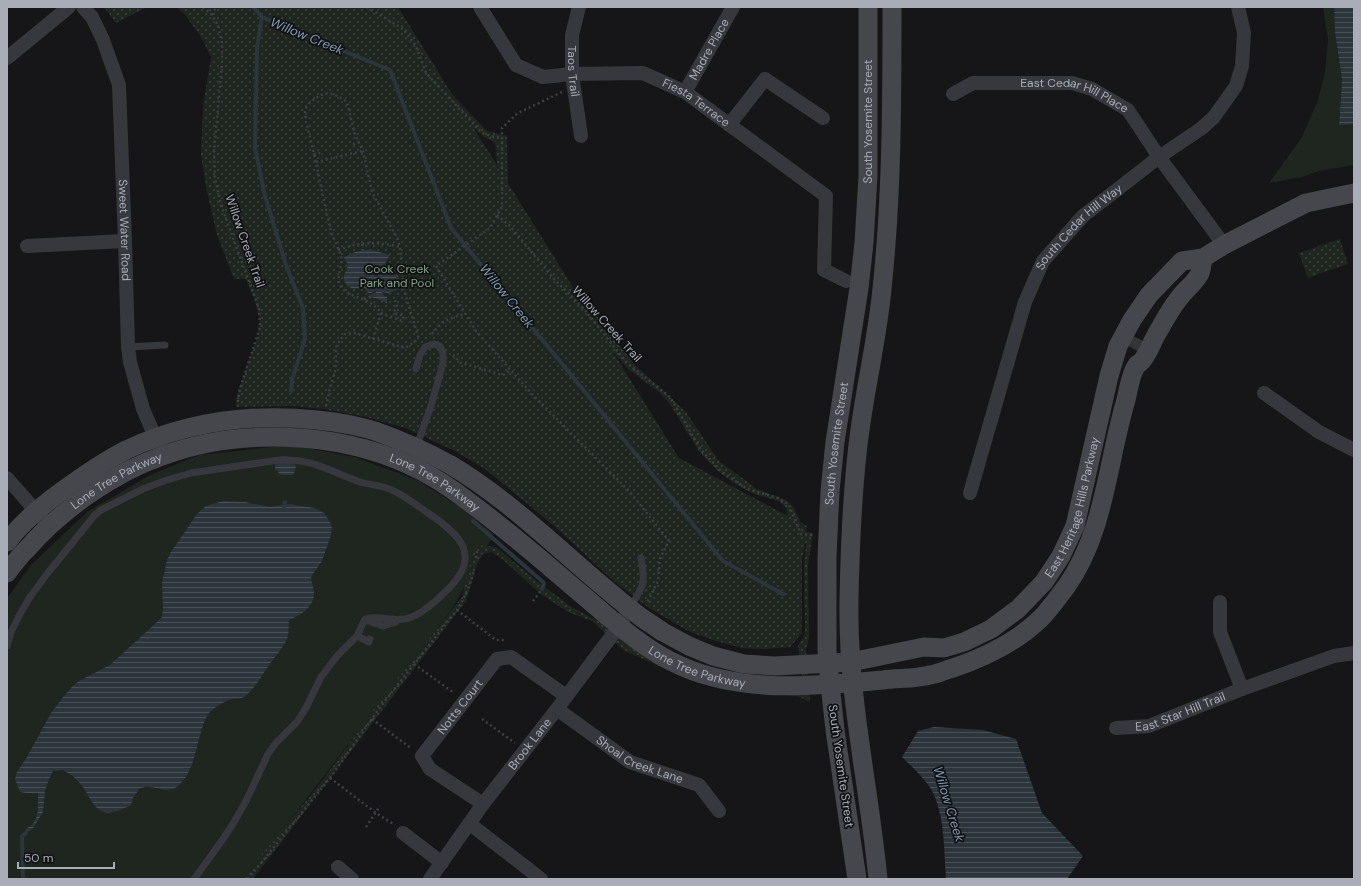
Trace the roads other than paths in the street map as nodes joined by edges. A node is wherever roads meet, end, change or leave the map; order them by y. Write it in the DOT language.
graph roads {
  1 [pos="69,7"];
  2 [pos="83,7"];
  3 [pos="480,7"];
  4 [pos="579,7"];
  5 [pos="732,7"];
  6 [pos="868,7"];
  7 [pos="892,7"];
  8 [pos="1238,7"];
  9 [pos="7,58"];
  10 [pos="573,80"];
  11 [pos="685,92"];
  12 [pos="953,94"];
  13 [pos="823,118"];
  14 [pos="730,125"];
  15 [pos="581,136"];
  16 [pos="1159,157"];
  17 [pos="1354,193"];
  18 [pos="125,241"];
  19 [pos="1224,245"];
  20 [pos="27,246"];
  21 [pos="1203,258"];
  22 [pos="846,281"];
  23 [pos="1149,295"];
  24 [pos="1171,302"];
  25 [pos="1139,341"];
  26 [pos="165,345"];
  27 [pos="128,347"];
  28 [pos="1114,359"];
  29 [pos="416,369"];
  30 [pos="1264,393"];
  31 [pos="159,447"];
  32 [pos="1354,450"];
  33 [pos="413,456"];
  34 [pos="7,478"];
  35 [pos="970,493"];
  36 [pos="36,512"];
  37 [pos="49,526"];
  38 [pos="7,542"];
  39 [pos="641,558"];
  40 [pos="7,573"];
  41 [pos="1220,602"];
  42 [pos="638,606"];
  43 [pos="619,626"];
  44 [pos="357,636"];
  45 [pos="370,639"];
  46 [pos="7,646"];
  47 [pos="1354,653"];
  48 [pos="851,662"];
  49 [pos="828,664"];
  50 [pos="852,682"];
  51 [pos="830,684"];
  52 [pos="1242,689"];
  53 [pos="566,696"];
  54 [pos="557,709"];
  55 [pos="1116,728"];
  56 [pos="483,804"];
  57 [pos="719,811"];
  58 [pos="470,824"];
  59 [pos="402,833"];
  60 [pos="442,863"];
  61 [pos="338,867"];
  62 [pos="537,878"];
  63 [pos="194,879"];
  64 [pos="352,879"];
  65 [pos="430,879"];
  66 [pos="857,879"];
  67 [pos="878,879"];
  1 -- 9 [label="street"];
  2 -- 18 [label="street, Sweet Water Road"];
  3 -- 10 [label="street, Fiesta Terrace"];
  4 -- 10 [label="street, Taos Trail"];
  5 -- 11 [label="street, Madre Place"];
  6 -- 49 [label="street, South Yosemite Street"];
  7 -- 48 [label="street, South Yosemite Street"];
  8 -- 16 [label="street, South Cedar Hill Way"];
  10 -- 11 [label="street, Fiesta Terrace"];
  10 -- 15 [label="street, Taos Trail"];
  11 -- 14 [label="street, Fiesta Terrace"];
  12 -- 16 [label="street, East Cedar Hill Place"];
  13 -- 14 [label="street"];
  14 -- 22 [label="street, Fiesta Terrace"];
  16 -- 19 [label="street, East Cedar Hill Place"];
  16 -- 35 [label="street, South Cedar Hill Way"];
  17 -- 19 [label="street, East Heritage Hills Parkway"];
  18 -- 20 [label="street"];
  18 -- 27 [label="street, Sweet Water Road"];
  19 -- 21 [label="street, East Heritage Hills Parkway"];
  21 -- 23 [label="street, East Heritage Hills Parkway"];
  21 -- 24 [label="street, East Heritage Hills Parkway"];
  23 -- 24 [label="street"];
  23 -- 25 [label="street, East Heritage Hills Parkway"];
  24 -- 25 [label="street, East Heritage Hills Parkway"];
  24 -- 25 [label="street, East Heritage Hills Parkway"];
  25 -- 28 [label="street"];
  25 -- 28 [label="street, East Heritage Hills Parkway"];
  25 -- 50 [label="street, East Heritage Hills Parkway"];
  26 -- 27 [label="lane"];
  27 -- 31 [label="street, Sweet Water Road"];
  28 -- 48 [label="street, East Heritage Hills Parkway"];
  29 -- 33 [label="lane"];
  30 -- 32 [label="street"];
  31 -- 33 [label="street, Lone Tree Parkway"];
  31 -- 36 [label="street, Lone Tree Parkway"];
  31 -- 37 [label="street, Lone Tree Parkway"];
  33 -- 42 [label="street, Lone Tree Parkway"];
  33 -- 43 [label="street, Lone Tree Parkway"];
  34 -- 36 [label="street"];
  36 -- 37 [label="street"];
  36 -- 38 [label="street, Lone Tree Parkway"];
  37 -- 40 [label="street, Lone Tree Parkway"];
  39 -- 42 [label="lane"];
  41 -- 52 [label="street"];
  42 -- 43 [label="street, Brook Lane"];
  42 -- 49 [label="street, Lone Tree Parkway"];
  43 -- 51 [label="street, Lone Tree Parkway"];
  43 -- 53 [label="street, Brook Lane"];
  44 -- 45 [label="lane"];
  44 -- 46 [label="lane"];
  44 -- 63 [label="lane"];
  47 -- 52 [label="street, East Star Hill Trail"];
  48 -- 49 [label="street, Lone Tree Parkway"];
  48 -- 50 [label="street, South Yosemite Street"];
  49 -- 51 [label="street, South Yosemite Street"];
  50 -- 51 [label="street, Lone Tree Parkway"];
  50 -- 67 [label="street, South Yosemite Street"];
  51 -- 66 [label="street, South Yosemite Street"];
  52 -- 55 [label="street, East Star Hill Trail"];
  53 -- 54 [label="street, Brook Lane"];
  53 -- 56 [label="street, Notts Court"];
  54 -- 56 [label="street, Brook Lane"];
  54 -- 57 [label="street, Shoal Creek Lane"];
  56 -- 58 [label="street, Brook Lane"];
  58 -- 60 [label="street, Brook Lane"];
  58 -- 62 [label="street"];
  59 -- 60 [label="street"];
  60 -- 65 [label="street, Brook Lane"];
  61 -- 64 [label="street"];
}
